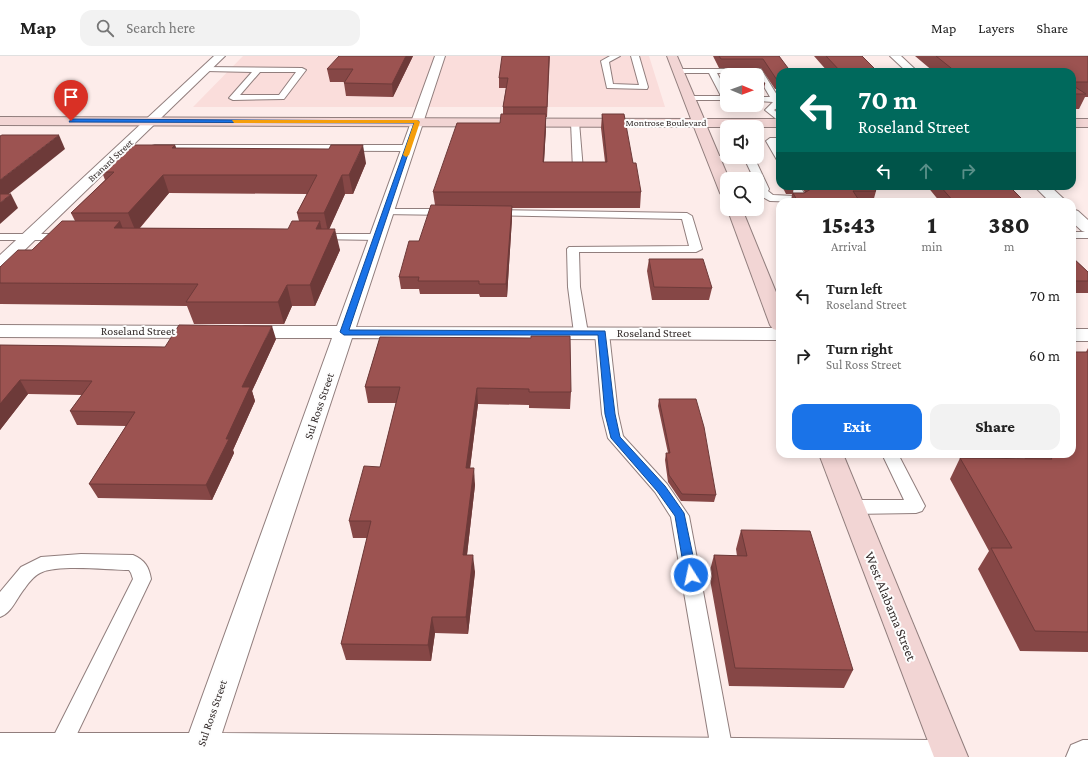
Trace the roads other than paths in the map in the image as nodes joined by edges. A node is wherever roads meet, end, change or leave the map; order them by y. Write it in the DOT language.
graph roads {
  1 [pos="220,56"];
  2 [pos="440,56"];
  3 [pos="616,56"];
  4 [pos="635,56"];
  5 [pos="672,56"];
  6 [pos="895,56"];
  7 [pos="908,68"];
  8 [pos="206,70"];
  9 [pos="258,70"];
  10 [pos="678,71"];
  11 [pos="712,71"];
  12 [pos="720,86"];
  13 [pos="689,98"];
  14 [pos="720,98"];
  15 [pos="776,100"];
  16 [pos="764,101"];
  17 [pos="776,103"];
  18 [pos="776,105"];
  19 [pos="776,116"];
  20 [pos="0,121"];
  21 [pos="150,121"];
  22 [pos="417,122"];
  23 [pos="575,122"];
  24 [pos="699,122"];
  25 [pos="776,123"];
  26 [pos="1076,123"];
  27 [pos="1088,123"];
  28 [pos="776,141"];
  29 [pos="122,148"];
  30 [pos="408,148"];
  31 [pos="776,153"];
  32 [pos="714,159"];
  33 [pos="720,159"];
  34 [pos="578,170"];
  35 [pos="720,174"];
  36 [pos="1046,190"];
  37 [pos="764,194"];
  38 [pos="776,198"];
  39 [pos="1054,198"];
  40 [pos="386,212"];
  41 [pos="461,212"];
  42 [pos="483,213"];
  43 [pos="737,216"];
  44 [pos="1076,218"];
  45 [pos="1088,228"];
  46 [pos="1076,235"];
  47 [pos="1088,235"];
  48 [pos="29,236"];
  49 [pos="0,237"];
  50 [pos="80,237"];
  51 [pos="302,237"];
  52 [pos="378,237"];
  53 [pos="0,264"];
  54 [pos="776,315"];
  55 [pos="0,331"];
  56 [pos="344,332"];
  57 [pos="580,333"];
  58 [pos="602,333"];
  59 [pos="776,334"];
  60 [pos="1076,335"];
  61 [pos="1088,335"];
  62 [pos="833,458"];
  63 [pos="892,458"];
  64 [pos="852,507"];
  65 [pos="0,609"];
  66 [pos="0,750"];
  67 [pos="55,753"];
  68 [pos="198,754"];
  69 [pos="723,755"];
  70 [pos="930,757"];
  71 [pos="951,757"];
  72 [pos="1083,757"];
  73 [pos="1088,757"];
  1 -- 8 [label="street, Branard Street"];
  2 -- 22 [label="street, Sul Ross Street"];
  3 -- 4 [label="lane"];
  5 -- 10 [label="main road"];
  6 -- 7 [label="street"];
  8 -- 9 [label="lane"];
  8 -- 21 [label="street, Branard Street"];
  9 -- 9 [label="lane"];
  10 -- 11 [label="lane"];
  10 -- 13 [label="main road"];
  11 -- 12 [label="lane"];
  11 -- 15 [label="lane"];
  13 -- 14 [label="lane"];
  13 -- 24 [label="main road"];
  16 -- 17 [label="lane"];
  18 -- 19 [label="lane"];
  20 -- 21 [label="main road, Montrose Boulevard"];
  21 -- 22 [label="main road, Montrose Boulevard"];
  21 -- 29 [label="street, Branard Street"];
  22 -- 23 [label="main road, Montrose Boulevard"];
  22 -- 30 [label="street, Sul Ross Street"];
  23 -- 24 [label="main road, Montrose Boulevard"];
  23 -- 34 [label="lane"];
  24 -- 25 [label="main road, Montrose Boulevard"];
  24 -- 32 [label="main road"];
  26 -- 27 [label="main road"];
  28 -- 31 [label="lane"];
  29 -- 30 [label="lane"];
  29 -- 48 [label="street, Branard Street"];
  30 -- 40 [label="street, Sul Ross Street"];
  32 -- 33 [label="lane"];
  32 -- 35 [label="main road"];
  36 -- 39 [label="street"];
  37 -- 38 [label="lane"];
  40 -- 41 [label="lane"];
  40 -- 52 [label="street, Sul Ross Street"];
  42 -- 57 [label="lane"];
  43 -- 54 [label="main road"];
  44 -- 45 [label="street"];
  46 -- 47 [label="lane"];
  48 -- 49 [label="lane"];
  48 -- 50 [label="lane"];
  48 -- 53 [label="street, Branard Street"];
  51 -- 52 [label="lane"];
  52 -- 56 [label="street, Sul Ross Street"];
  55 -- 56 [label="street, Roseland Street"];
  56 -- 57 [label="street, Roseland Street"];
  56 -- 68 [label="street, Sul Ross Street"];
  57 -- 58 [label="street, Roseland Street"];
  58 -- 59 [label="street, Roseland Street"];
  58 -- 69 [label="lane"];
  60 -- 61 [label="street"];
  62 -- 64 [label="main road, West Alabama Street"];
  63 -- 64 [label="lane"];
  64 -- 71 [label="main road, West Alabama Street"];
  65 -- 67 [label="lane"];
  66 -- 67 [label="street"];
  67 -- 68 [label="street"];
  68 -- 69 [label="street"];
  69 -- 70 [label="street"];
  72 -- 73 [label="street"];
}
